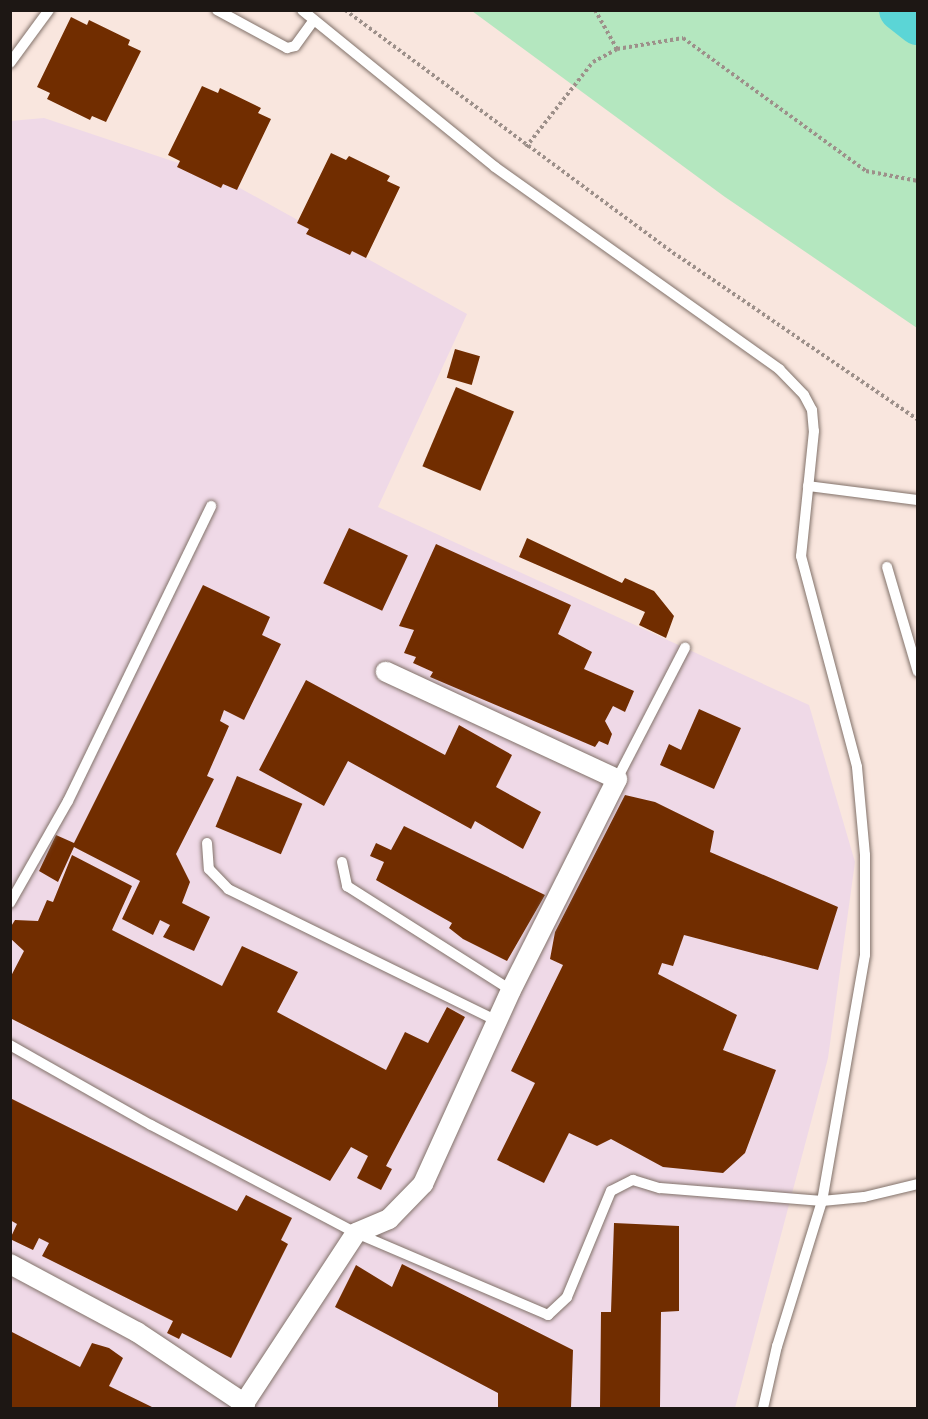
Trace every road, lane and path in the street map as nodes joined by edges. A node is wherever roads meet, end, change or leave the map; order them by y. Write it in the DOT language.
graph roads {
  1 [pos="49,10"];
  2 [pos="217,10"];
  3 [pos="302,10"];
  4 [pos="345,10"];
  5 [pos="595,10"];
  6 [pos="314,20"];
  7 [pos="617,49"];
  8 [pos="10,63"];
  9 [pos="526,147"];
  10 [pos="918,181"];
  11 [pos="918,420"];
  12 [pos="808,486"];
  13 [pos="918,500"];
  14 [pos="211,506"];
  15 [pos="887,567"];
  16 [pos="685,648"];
  17 [pos="916,658"];
  18 [pos="386,672"];
  19 [pos="918,672"];
  20 [pos="617,779"];
  21 [pos="207,843"];
  22 [pos="342,862"];
  23 [pos="10,903"];
  24 [pos="512,990"];
  25 [pos="498,1021"];
  26 [pos="10,1045"];
  27 [pos="918,1184"];
  28 [pos="822,1201"];
  29 [pos="356,1233"];
  30 [pos="10,1264"];
  31 [pos="243,1406"];
  32 [pos="763,1408"];
  1 -- 8 [label="lane"];
  2 -- 6 [label="lane"];
  3 -- 6 [label="lane"];
  4 -- 9 [label="path"];
  5 -- 7 [label="path"];
  6 -- 12 [label="lane"];
  7 -- 9 [label="path"];
  7 -- 10 [label="path"];
  9 -- 11 [label="path"];
  12 -- 13 [label="lane"];
  12 -- 28 [label="lane"];
  14 -- 23 [label="lane"];
  15 -- 17 [label="lane"];
  16 -- 20 [label="lane"];
  17 -- 19 [label="lane"];
  18 -- 20 [label="street"];
  20 -- 24 [label="street"];
  21 -- 25 [label="lane"];
  22 -- 24 [label="lane"];
  24 -- 25 [label="street"];
  25 -- 29 [label="street"];
  26 -- 29 [label="lane"];
  27 -- 28 [label="lane"];
  28 -- 29 [label="lane"];
  28 -- 32 [label="lane"];
  29 -- 31 [label="street"];
  30 -- 31 [label="street"];
}
